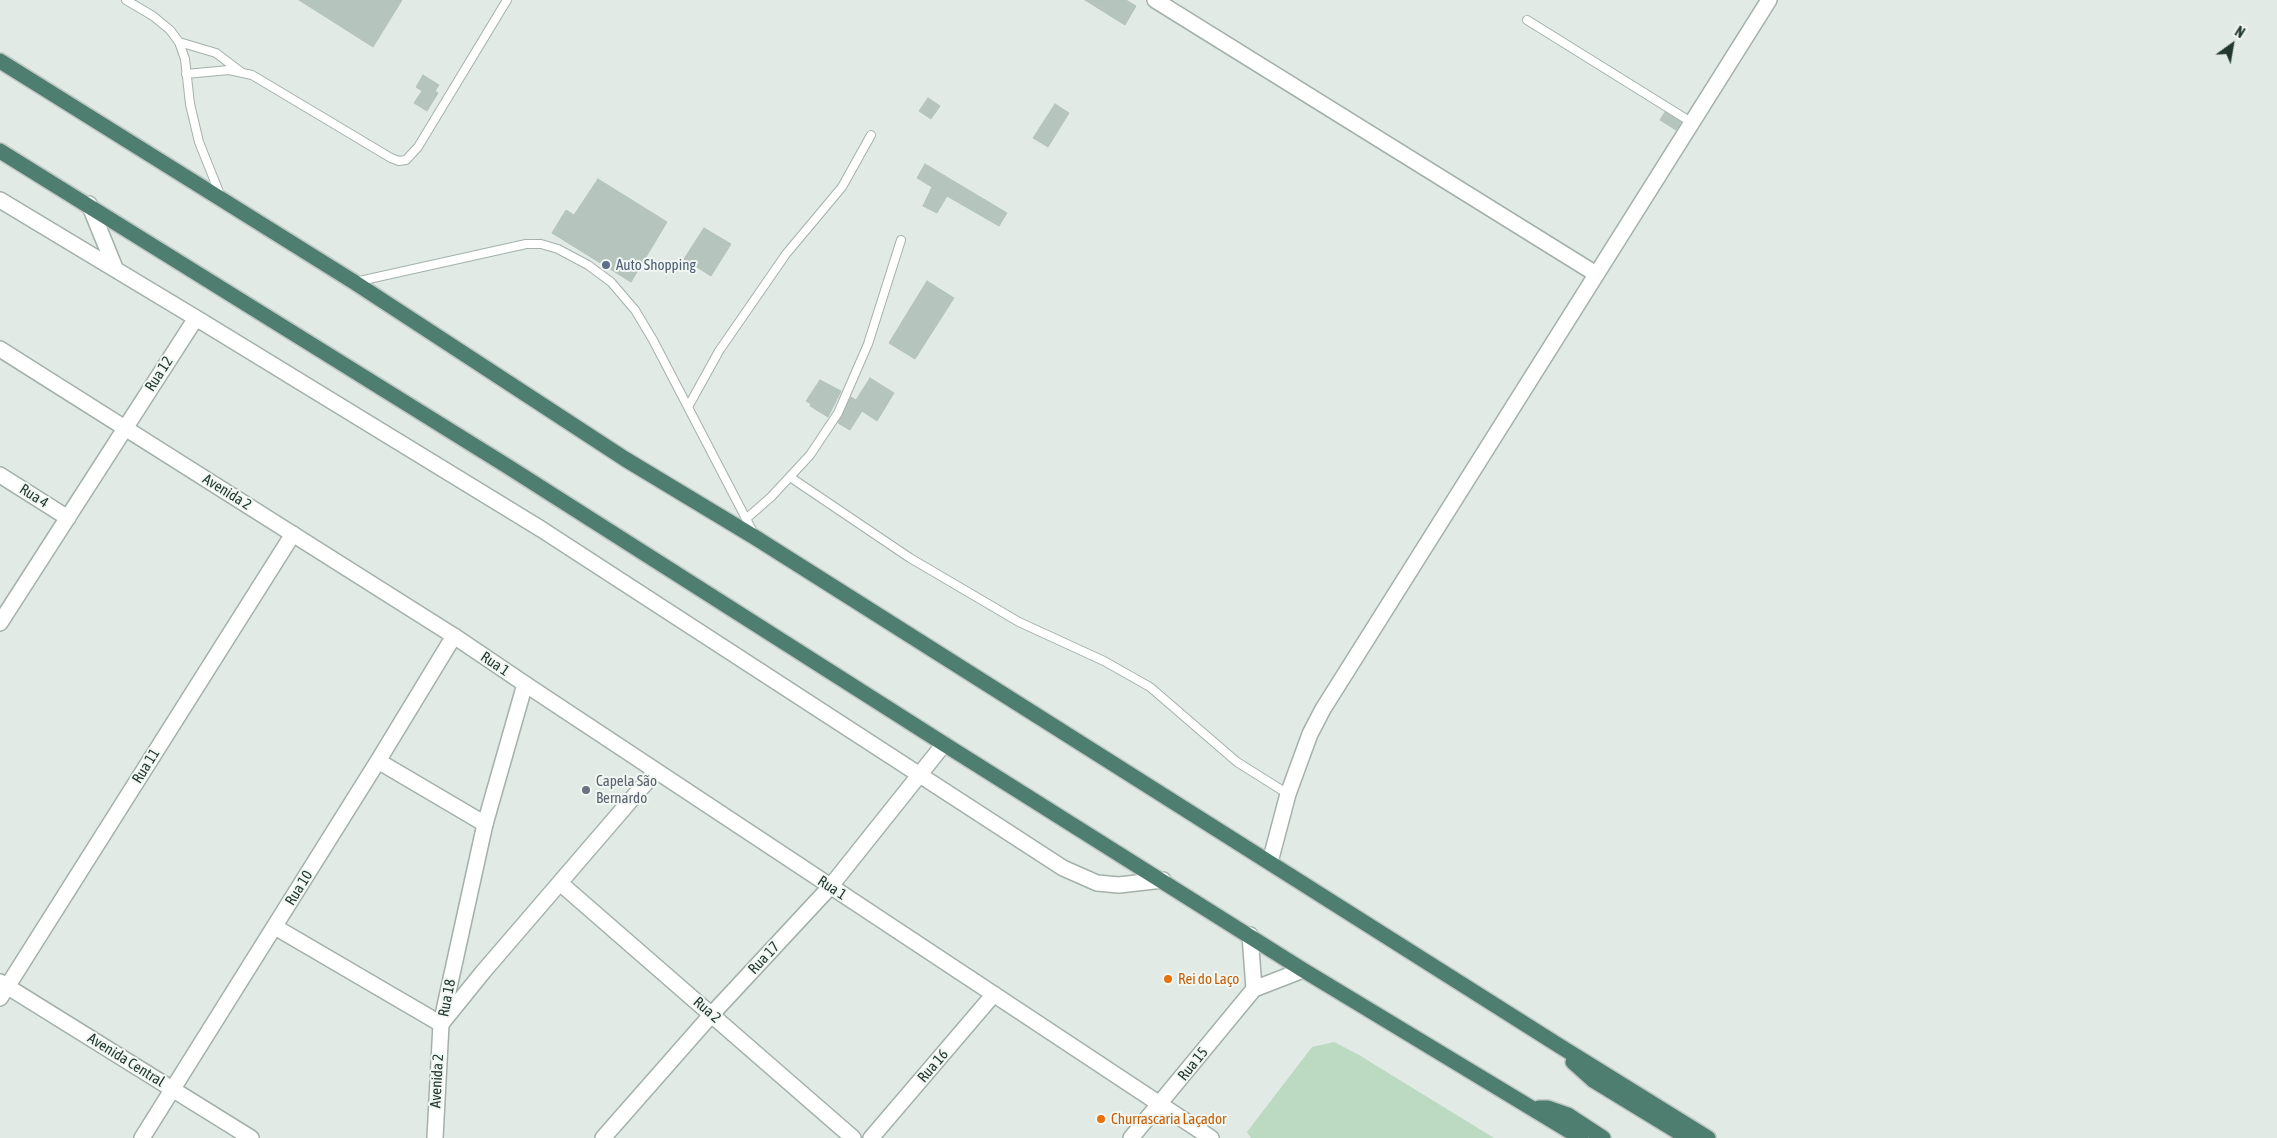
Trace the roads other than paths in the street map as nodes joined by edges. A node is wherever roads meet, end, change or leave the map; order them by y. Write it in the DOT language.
graph roads {
  1 [pos="126,0"];
  2 [pos="507,0"];
  3 [pos="1155,0"];
  4 [pos="1769,0"];
  5 [pos="1527,20"];
  6 [pos="179,42"];
  7 [pos="0,61"];
  8 [pos="241,72"];
  9 [pos="186,74"];
  10 [pos="1691,122"];
  11 [pos="871,136"];
  12 [pos="0,151"];
  13 [pos="222,199"];
  14 [pos="0,200"];
  15 [pos="89,204"];
  16 [pos="901,240"];
  17 [pos="115,268"];
  18 [pos="1596,274"];
  19 [pos="354,282"];
  20 [pos="196,318"];
  21 [pos="0,349"];
  22 [pos="688,407"];
  23 [pos="124,428"];
  24 [pos="0,475"];
  25 [pos="790,477"];
  26 [pos="68,518"];
  27 [pos="747,518"];
  28 [pos="293,534"];
  29 [pos="756,538"];
  30 [pos="0,623"];
  31 [pos="454,636"];
  32 [pos="526,684"];
  33 [pos="944,744"];
  34 [pos="378,761"];
  35 [pos="655,772"];
  36 [pos="920,774"];
  37 [pos="1288,794"];
  38 [pos="485,824"];
  39 [pos="1270,862"];
  40 [pos="1163,880"];
  41 [pos="560,883"];
  42 [pos="830,887"];
  43 [pos="275,927"];
  44 [pos="1250,935"];
  45 [pos="1303,970"];
  46 [pos="2,989"];
  47 [pos="1254,989"];
  48 [pos="994,994"];
  49 [pos="712,1014"];
  50 [pos="441,1024"];
  51 [pos="1558,1045"];
  52 [pos="173,1089"];
  53 [pos="1160,1104"];
  54 [pos="1533,1108"];
  55 [pos="142,1138"];
  56 [pos="251,1138"];
  57 [pos="435,1138"];
  58 [pos="603,1138"];
  59 [pos="853,1138"];
  60 [pos="871,1138"];
  61 [pos="1131,1138"];
  62 [pos="1212,1138"];
  63 [pos="1580,1138"];
  64 [pos="1603,1138"];
  65 [pos="1688,1138"];
  66 [pos="1708,1138"];
  1 -- 6 [label="lane"];
  2 -- 8 [label="lane"];
  3 -- 18 [label="street"];
  4 -- 10 [label="street"];
  5 -- 10 [label="lane"];
  6 -- 8 [label="lane"];
  6 -- 9 [label="lane"];
  7 -- 13 [label="highway"];
  8 -- 9 [label="lane"];
  9 -- 13 [label="lane"];
  10 -- 18 [label="street"];
  11 -- 22 [label="lane"];
  12 -- 15 [label="highway"];
  13 -- 19 [label="highway"];
  14 -- 17 [label="street"];
  15 -- 17 [label="street"];
  15 -- 33 [label="highway"];
  16 -- 25 [label="lane"];
  17 -- 20 [label="street"];
  18 -- 37 [label="street"];
  19 -- 22 [label="lane"];
  19 -- 29 [label="highway"];
  20 -- 23 [label="street, Rua 12"];
  20 -- 36 [label="street"];
  21 -- 23 [label="street, Avenida 2"];
  22 -- 27 [label="lane"];
  23 -- 26 [label="street, Rua 12"];
  23 -- 28 [label="street, Avenida 2"];
  24 -- 26 [label="street, Rua 4"];
  25 -- 27 [label="lane"];
  25 -- 37 [label="lane"];
  26 -- 30 [label="street, Rua 12"];
  27 -- 29 [label="lane"];
  28 -- 31 [label="street, Avenida 2"];
  28 -- 46 [label="street, Rua 11"];
  29 -- 39 [label="highway"];
  31 -- 32 [label="street, Rua 1"];
  31 -- 34 [label="street, Rua 10"];
  32 -- 35 [label="street, Rua 1"];
  32 -- 38 [label="street, Rua 18"];
  33 -- 36 [label="street, Rua 17"];
  33 -- 40 [label="highway"];
  34 -- 38 [label="street"];
  34 -- 43 [label="street, Rua 10"];
  35 -- 41 [label="street, Rua 18"];
  35 -- 42 [label="street, Rua 1"];
  36 -- 40 [label="street"];
  36 -- 42 [label="street, Rua 17"];
  37 -- 39 [label="street"];
  38 -- 50 [label="street, Rua 18"];
  39 -- 51 [label="highway"];
  40 -- 44 [label="highway"];
  41 -- 49 [label="street, Rua 2"];
  41 -- 50 [label="street, Rua 18"];
  42 -- 48 [label="street, Rua 1"];
  42 -- 49 [label="street, Rua 17"];
  43 -- 50 [label="street"];
  43 -- 52 [label="street, Rua 10"];
  44 -- 45 [label="highway"];
  44 -- 47 [label="street"];
  45 -- 47 [label="street"];
  45 -- 54 [label="highway"];
  46 -- 52 [label="street, Avenida Central"];
  47 -- 53 [label="street, Rua 15"];
  48 -- 53 [label="street, Rua 1"];
  48 -- 60 [label="street, Rua 16"];
  49 -- 58 [label="street, Rua 17"];
  49 -- 59 [label="street, Rua 2"];
  50 -- 57 [label="street, Avenida 2"];
  51 -- 65 [label="highway"];
  51 -- 66 [label="highway"];
  52 -- 55 [label="street, Rua 10"];
  52 -- 56 [label="street, Avenida Central"];
  53 -- 61 [label="street, Rua 15"];
  53 -- 62 [label="street, Rua 1"];
  54 -- 63 [label="highway"];
  54 -- 64 [label="highway"];
}
